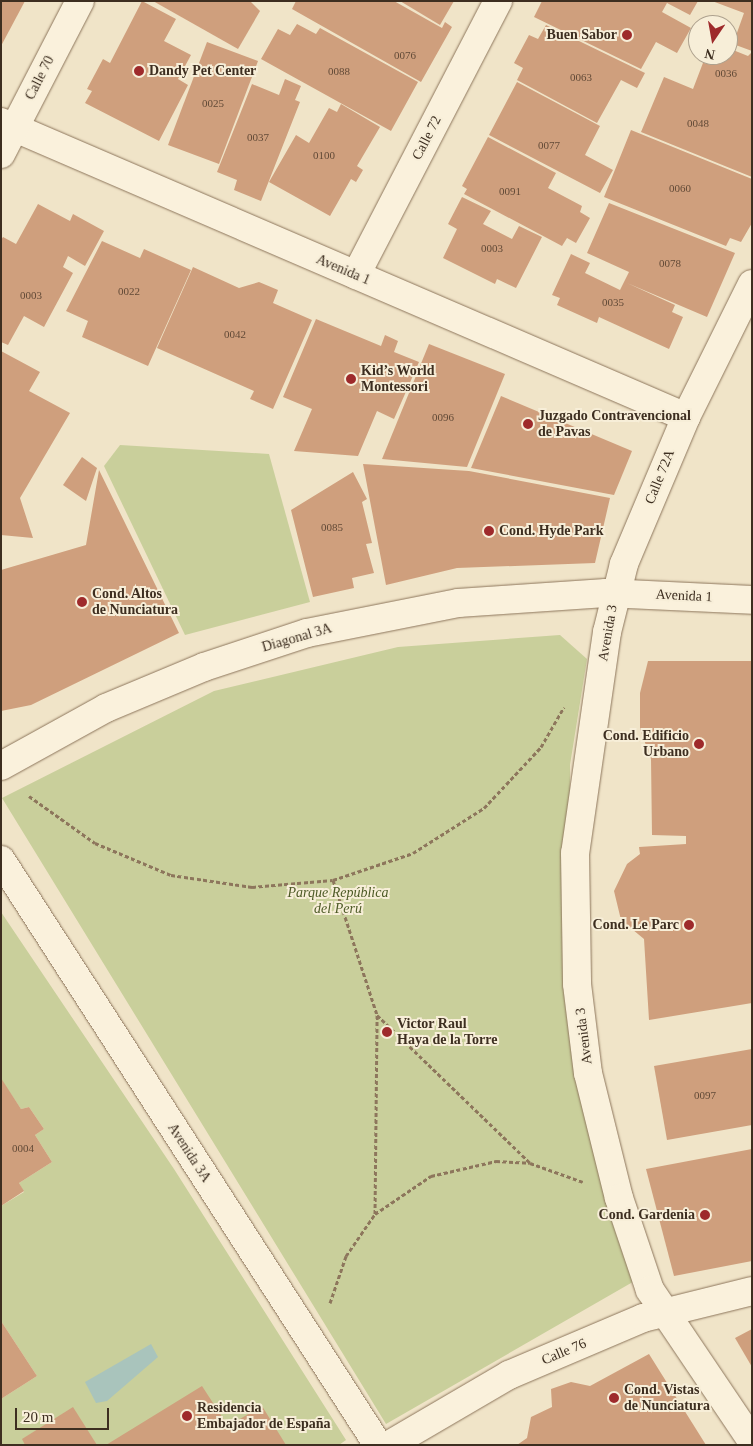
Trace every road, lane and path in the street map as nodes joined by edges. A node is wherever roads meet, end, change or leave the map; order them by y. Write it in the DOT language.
graph roads {
  1 [pos="80,1"];
  2 [pos="498,1"];
  3 [pos="8,126"];
  4 [pos="1,154"];
  5 [pos="356,275"];
  6 [pos="752,284"];
  7 [pos="686,417"];
  8 [pos="616,593"];
  9 [pos="752,600"];
  10 [pos="569,699"];
  11 [pos="1,766"];
  12 [pos="29,796"];
  13 [pos="1,860"];
  14 [pos="333,880"];
  15 [pos="377,1015"];
  16 [pos="530,1163"];
  17 [pos="587,1184"];
  18 [pos="375,1214"];
  19 [pos="752,1291"];
  20 [pos="330,1303"];
  21 [pos="662,1312"];
  22 [pos="752,1441"];
  23 [pos="378,1445"];
  24 [pos="389,1445"];
  1 -- 3 [label="street, Calle 70"];
  2 -- 5 [label="street, Calle 72"];
  3 -- 4 [label="street, Calle 70"];
  3 -- 5 [label="street, Avenida 1"];
  5 -- 7 [label="street, Avenida 1"];
  6 -- 7 [label="street, Calle 72A"];
  7 -- 8 [label="street, Calle 72A"];
  8 -- 9 [label="street, Avenida 1"];
  8 -- 11 [label="street, Diagonal 3A"];
  8 -- 21 [label="street, Avenida 3"];
  10 -- 14 [label="path"];
  12 -- 14 [label="path"];
  13 -- 23 [label="street, Avenida 3A"];
  14 -- 15 [label="path"];
  15 -- 16 [label="path"];
  15 -- 18 [label="path"];
  16 -- 17 [label="path"];
  16 -- 18 [label="path"];
  18 -- 20 [label="path"];
  19 -- 21 [label="street, Calle 76"];
  21 -- 22 [label="street, Avenida 3"];
  21 -- 24 [label="street, Calle 76"];
}
